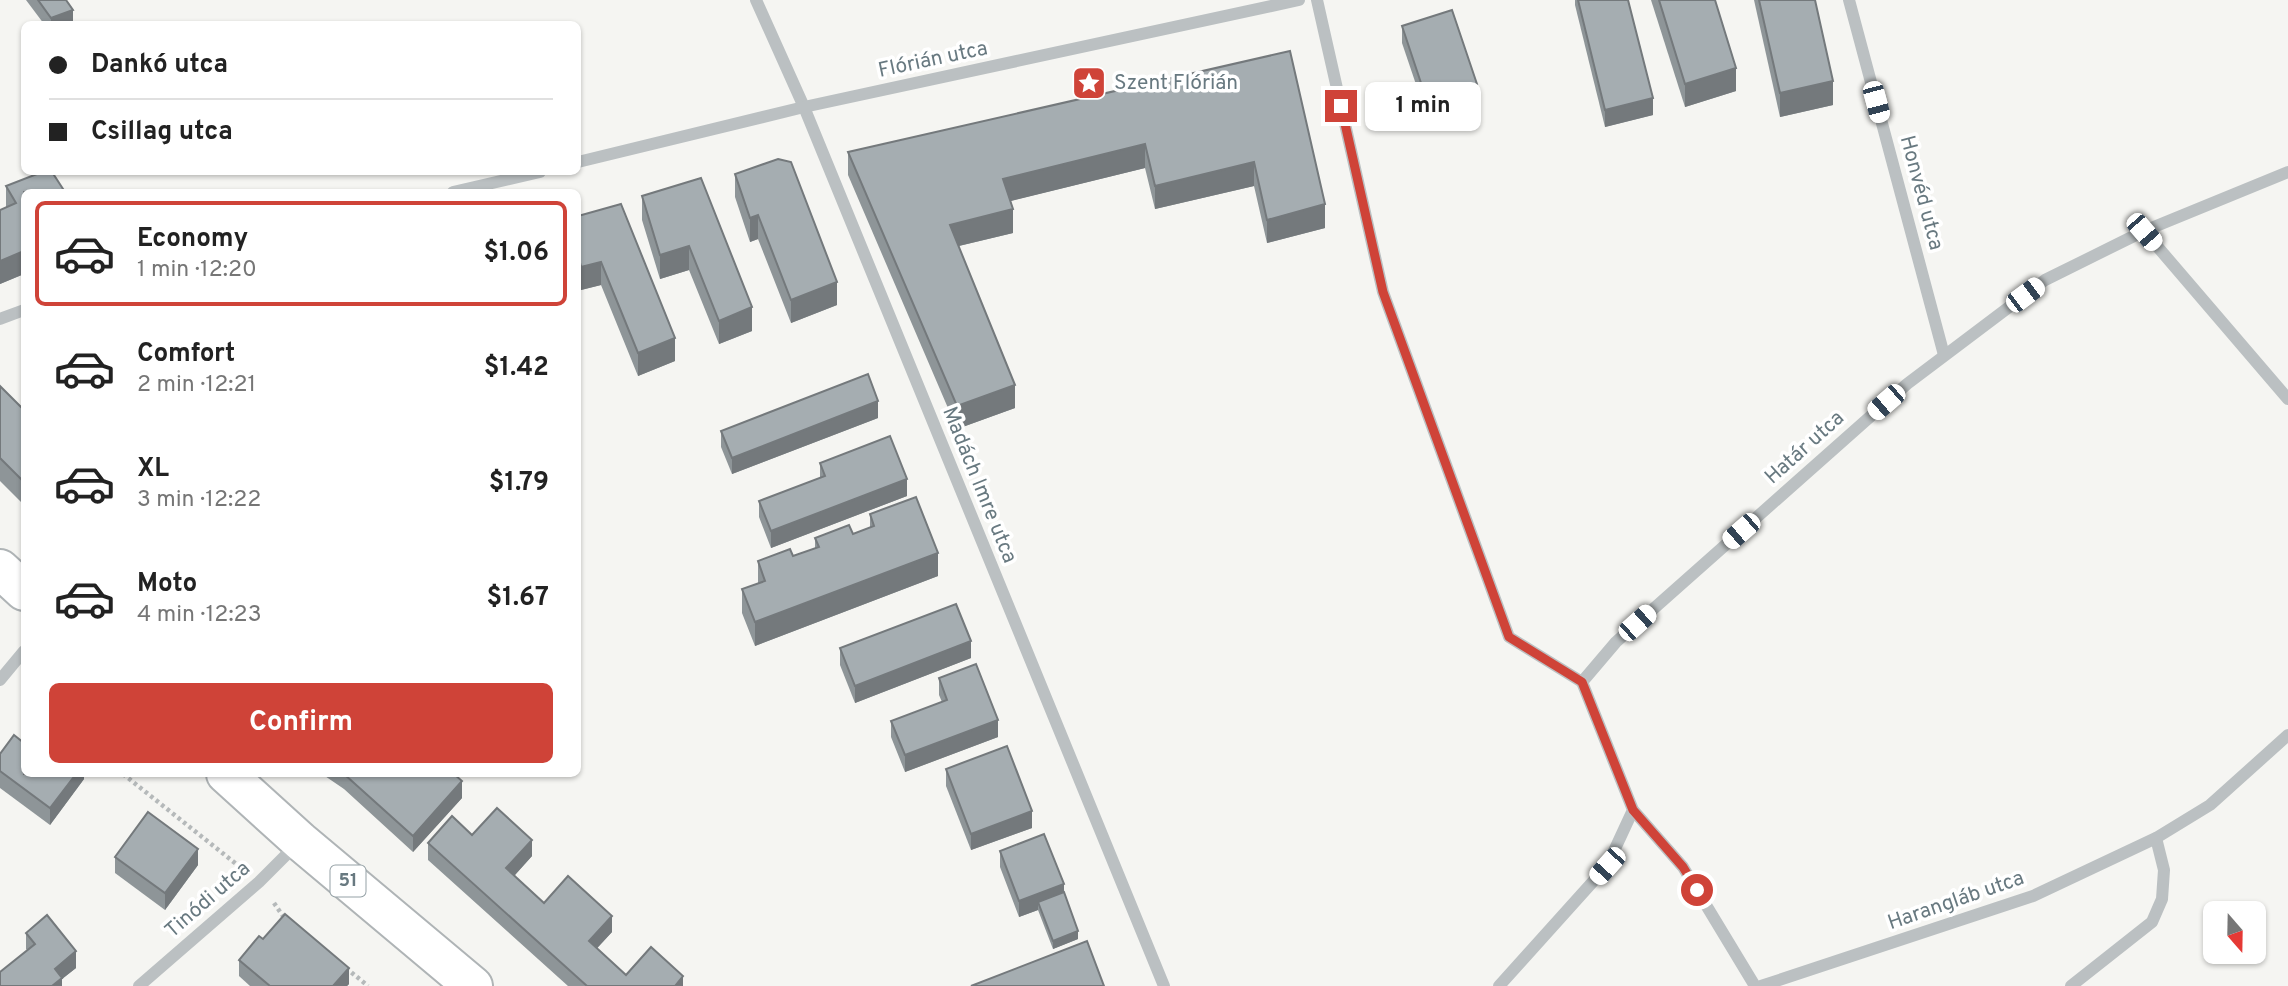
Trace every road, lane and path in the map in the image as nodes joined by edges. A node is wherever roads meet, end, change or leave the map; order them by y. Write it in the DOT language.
graph roads {
  1 [pos="756,0"];
  2 [pos="1299,0"];
  3 [pos="1317,0"];
  4 [pos="1849,0"];
  5 [pos="804,107"];
  6 [pos="581,161"];
  7 [pos="2288,172"];
  8 [pos="527,175"];
  9 [pos="466,189"];
  10 [pos="2144,232"];
  11 [pos="21,311"];
  12 [pos="0,319"];
  13 [pos="1944,355"];
  14 [pos="2288,399"];
  15 [pos="0,569"];
  16 [pos="21,589"];
  17 [pos="21,655"];
  18 [pos="0,680"];
  19 [pos="1582,682"];
  20 [pos="2288,735"];
  21 [pos="127,777"];
  22 [pos="229,777"];
  23 [pos="1633,810"];
  24 [pos="2156,838"];
  25 [pos="300,841"];
  26 [pos="259,882"];
  27 [pos="285,920"];
  28 [pos="337,961"];
  29 [pos="139,986"];
  30 [pos="368,986"];
  31 [pos="473,986"];
  32 [pos="1164,986"];
  33 [pos="1499,986"];
  34 [pos="1755,986"];
  35 [pos="1761,986"];
  36 [pos="2071,986"];
  1 -- 5 [label="street, Madách Imre utca"];
  2 -- 5 [label="street, Flórián utca"];
  3 -- 19 [label="street"];
  4 -- 13 [label="street, Honvéd utca"];
  5 -- 6 [label="street, Flórián utca"];
  5 -- 32 [label="street, Madách Imre utca"];
  7 -- 10 [label="street, Határ utca"];
  8 -- 9 [label="street"];
  10 -- 13 [label="street, Határ utca"];
  10 -- 14 [label="street"];
  11 -- 12 [label="street"];
  13 -- 19 [label="street, Határ utca"];
  15 -- 16 [label="main road"];
  17 -- 18 [label="street"];
  19 -- 23 [label="street"];
  20 -- 24 [label="street, Harangláb utca"];
  21 -- 26 [label="path"];
  22 -- 25 [label="main road, 51"];
  23 -- 33 [label="street"];
  23 -- 34 [label="street"];
  24 -- 35 [label="street, Harangláb utca"];
  24 -- 36 [label="street"];
  25 -- 26 [label="street, Tinódi utca"];
  25 -- 31 [label="main road, 51"];
  26 -- 27 [label="path"];
  26 -- 29 [label="street, Tinódi utca"];
  28 -- 30 [label="path"];
}
